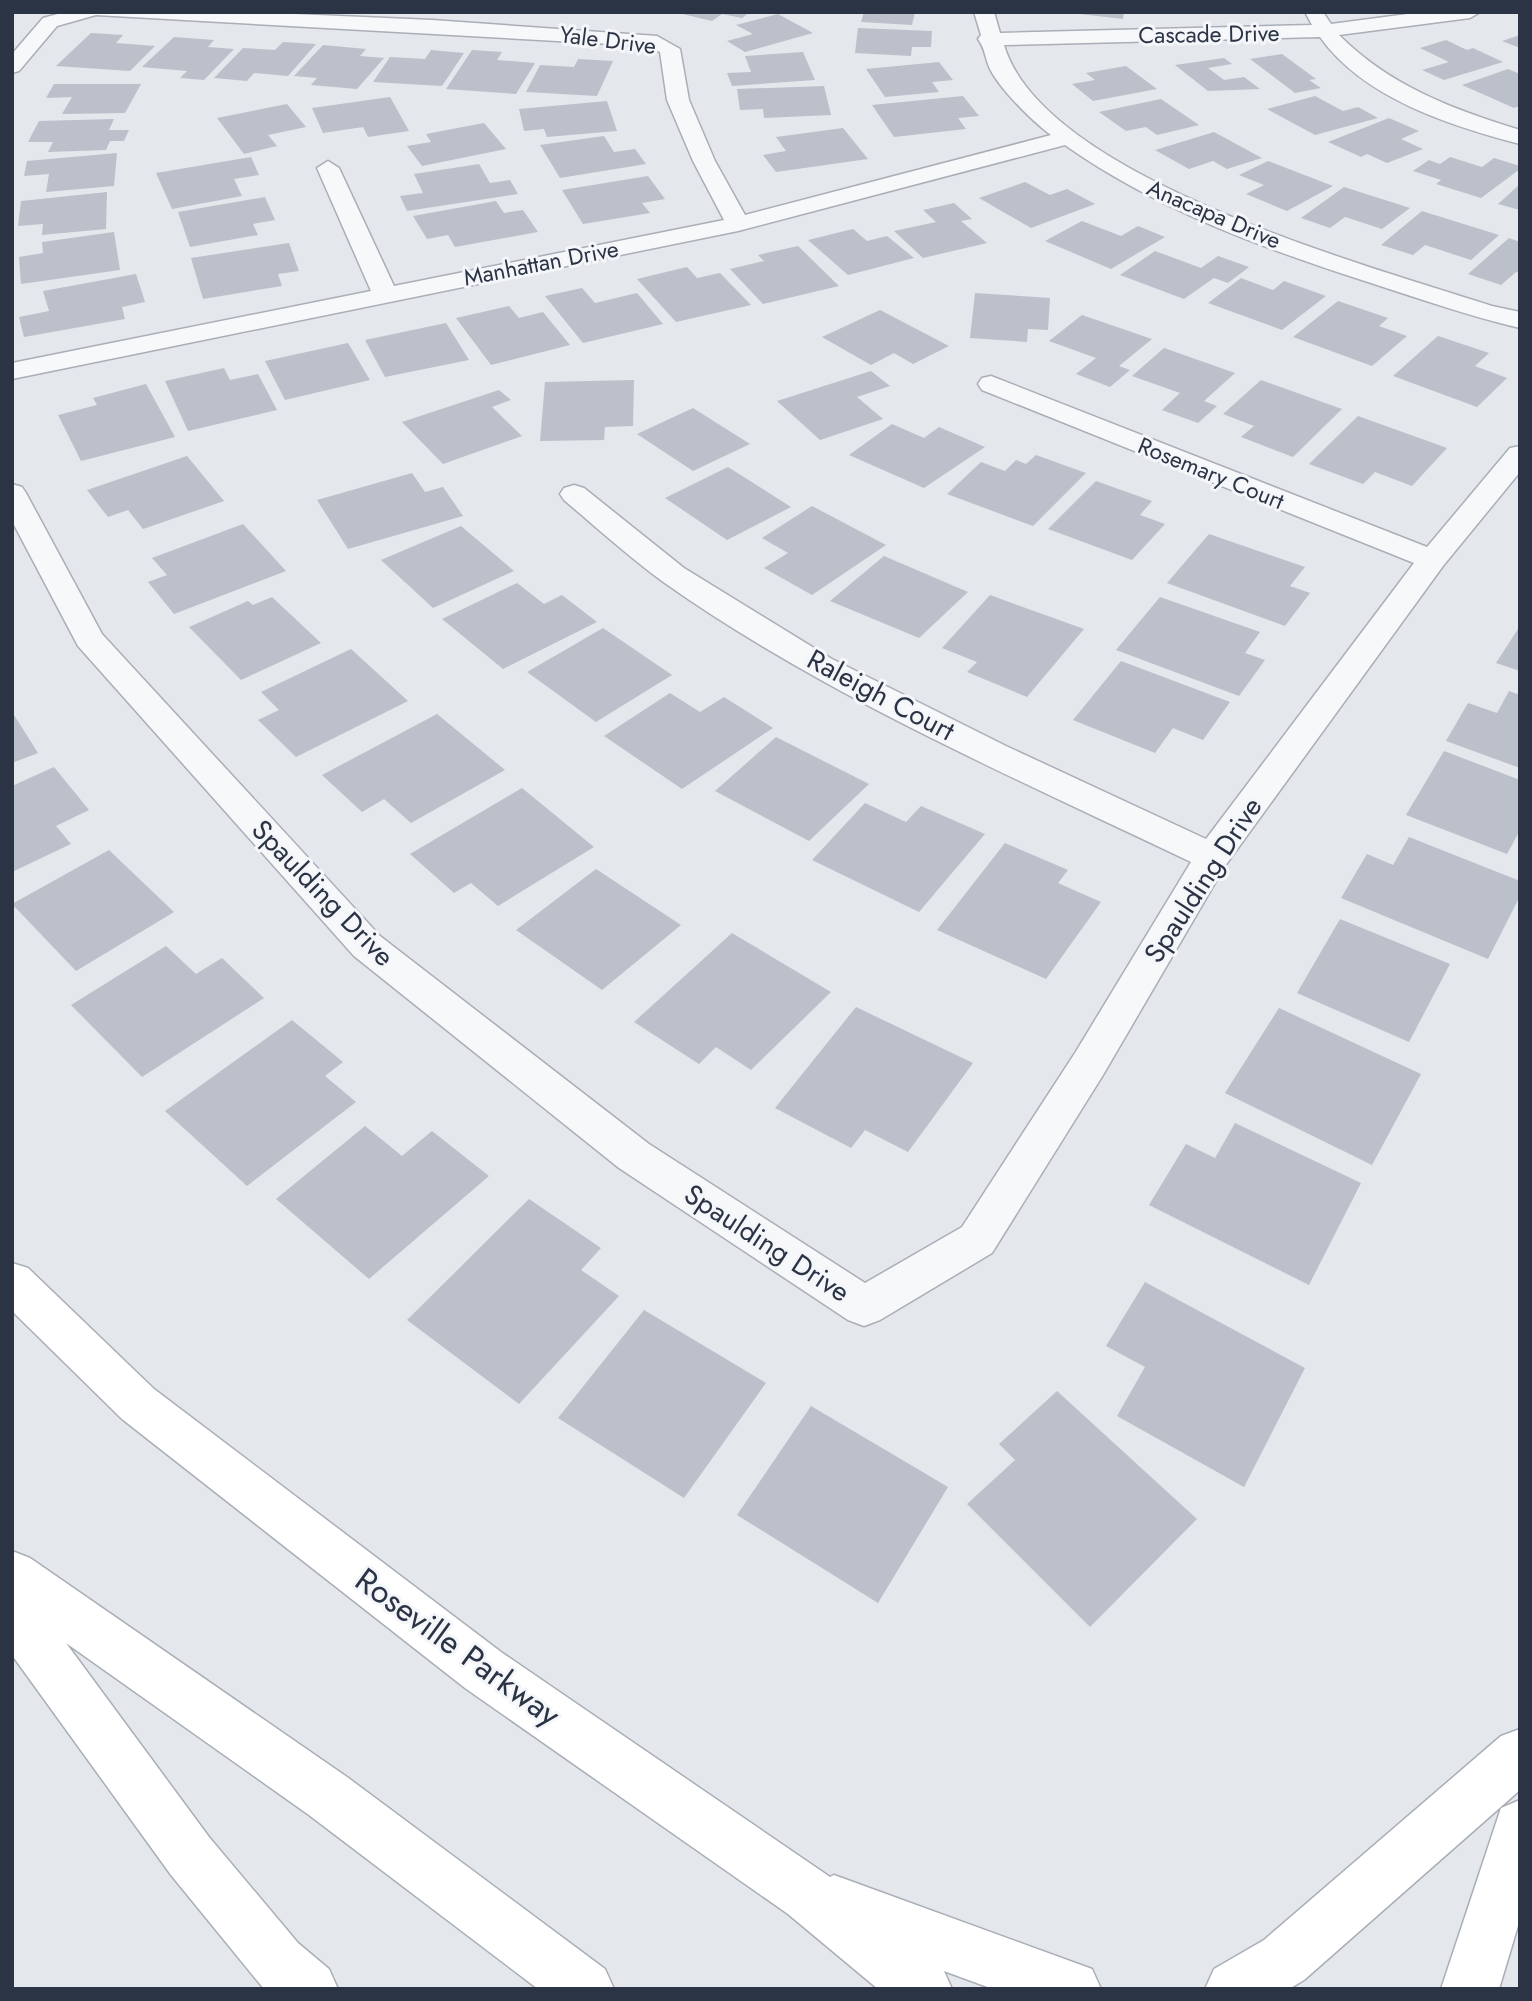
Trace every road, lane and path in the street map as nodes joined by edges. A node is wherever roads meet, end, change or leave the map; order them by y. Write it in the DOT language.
graph roads {
  1 [pos="89,12"];
  2 [pos="104,12"];
  3 [pos="984,12"];
  4 [pos="1470,12"];
  5 [pos="1319,22"];
  6 [pos="988,39"];
  7 [pos="12,67"];
  8 [pos="1520,137"];
  9 [pos="1066,138"];
  10 [pos="328,168"];
  11 [pos="738,224"];
  12 [pos="385,293"];
  13 [pos="1520,320"];
  14 [pos="12,371"];
  15 [pos="991,384"];
  16 [pos="1520,454"];
  17 [pos="12,493"];
  18 [pos="574,494"];
  19 [pos="1432,559"];
  20 [pos="1212,856"];
  21 [pos="12,1282"];
  22 [pos="12,1575"];
  23 [pos="12,1612"];
  24 [pos="1520,1755"];
  25 [pos="1520,1827"];
  26 [pos="808,1894"];
  27 [pos="309,1989"];
  28 [pos="585,1989"];
  29 [pos="923,1989"];
  30 [pos="1072,1989"];
  31 [pos="1234,1989"];
  32 [pos="1471,1989"];
  1 -- 7 [label="street"];
  2 -- 11 [label="street, Yale Drive"];
  3 -- 6 [label="street, Anacapa Drive"];
  4 -- 5 [label="street, Cascade Drive"];
  5 -- 6 [label="street, Cascade Drive"];
  5 -- 8 [label="street"];
  6 -- 9 [label="street, Anacapa Drive"];
  9 -- 11 [label="street, Manhattan Drive"];
  9 -- 13 [label="street, Anacapa Drive"];
  10 -- 12 [label="street"];
  11 -- 12 [label="street, Manhattan Drive"];
  12 -- 14 [label="street, Manhattan Drive"];
  15 -- 19 [label="street, Rosemary Court"];
  16 -- 19 [label="street, Spaulding Drive"];
  17 -- 20 [label="street, Spaulding Drive"];
  18 -- 20 [label="street, Raleigh Court"];
  19 -- 20 [label="street, Spaulding Drive"];
  21 -- 26 [label="main road, Roseville Parkway"];
  22 -- 28 [label="main road"];
  23 -- 27 [label="main road"];
  24 -- 31 [label="main road"];
  25 -- 32 [label="main road"];
  26 -- 29 [label="main road, Roseville Parkway"];
  26 -- 30 [label="main road"];
}
